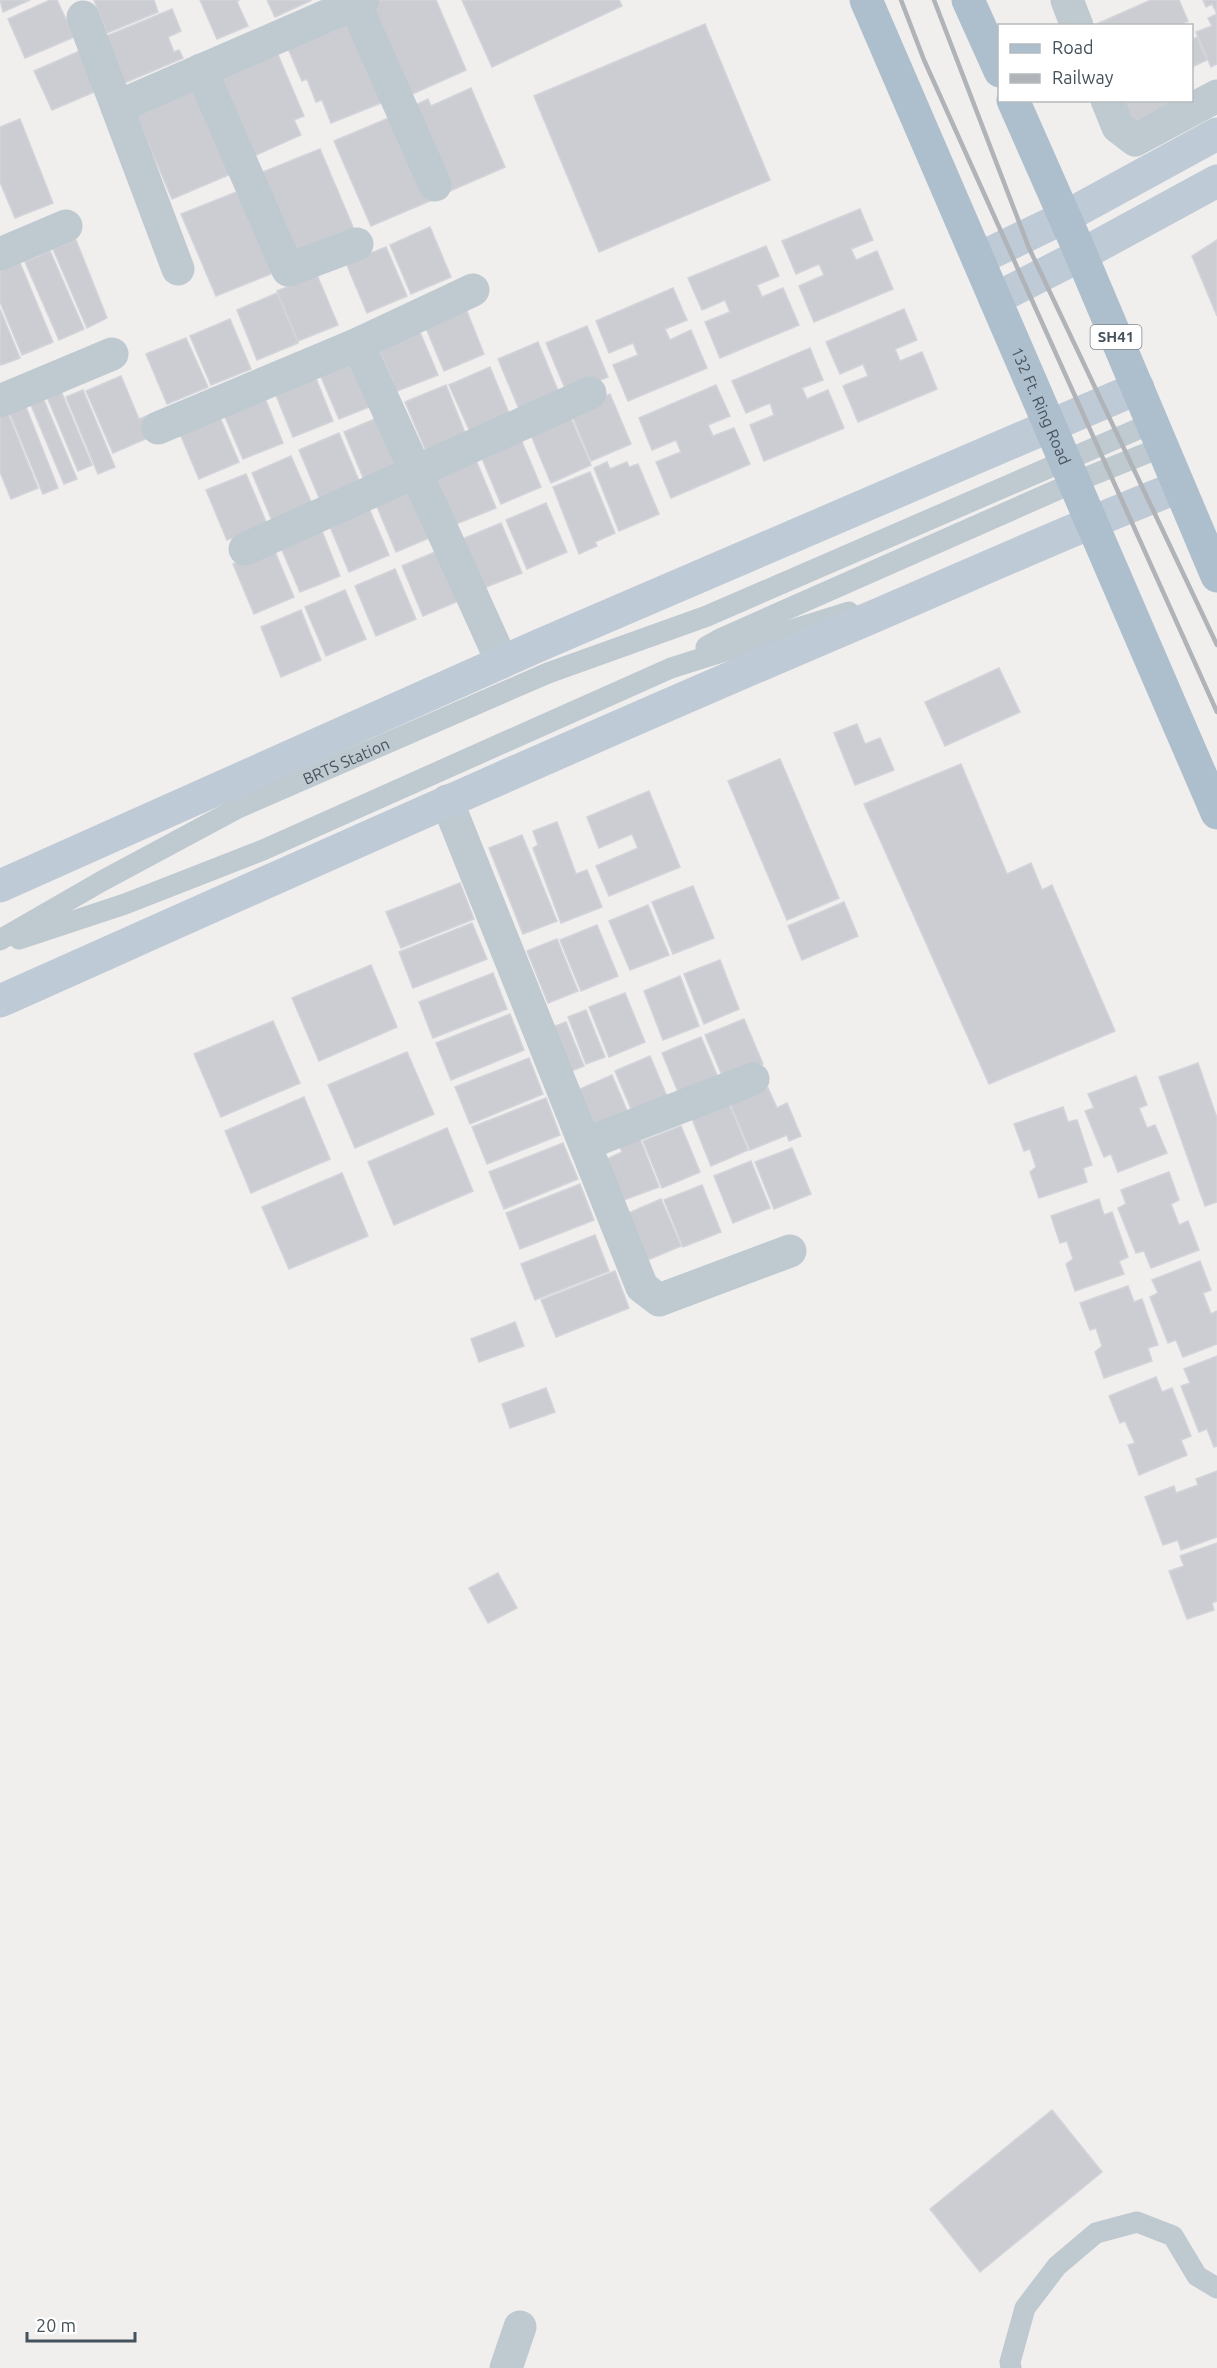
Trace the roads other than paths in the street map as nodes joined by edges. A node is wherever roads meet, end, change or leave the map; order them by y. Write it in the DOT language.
graph roads {
  1 [pos="866,0"];
  2 [pos="968,0"];
  3 [pos="1067,0"];
  4 [pos="359,2"];
  5 [pos="83,17"];
  6 [pos="1076,24"];
  7 [pos="998,69"];
  8 [pos="201,70"];
  9 [pos="1217,96"];
  10 [pos="1014,102"];
  11 [pos="1108,102"];
  12 [pos="117,107"];
  13 [pos="1217,134"];
  14 [pos="1217,181"];
  15 [pos="435,185"];
  16 [pos="1065,217"];
  17 [pos="66,226"];
  18 [pos="357,244"];
  19 [pos="0,254"];
  20 [pos="1081,255"];
  21 [pos="978,259"];
  22 [pos="178,269"];
  23 [pos="473,290"];
  24 [pos="995,299"];
  25 [pos="358,344"];
  26 [pos="111,354"];
  27 [pos="1138,388"];
  28 [pos="590,393"];
  29 [pos="0,401"];
  30 [pos="1050,425"];
  31 [pos="158,428"];
  32 [pos="1157,435"];
  33 [pos="416,471"];
  34 [pos="1070,471"];
  35 [pos="1178,487"];
  36 [pos="1092,521"];
  37 [pos="245,549"];
  38 [pos="984,570"];
  39 [pos="1217,576"];
  40 [pos="502,662"];
  41 [pos="670,668"];
  42 [pos="1181,733"];
  43 [pos="1217,788"];
  44 [pos="447,801"];
  45 [pos="1217,813"];
  46 [pos="0,886"];
  47 [pos="0,940"];
  48 [pos="0,945"];
  49 [pos="0,1001"];
  50 [pos="753,1078"];
  51 [pos="585,1144"];
  52 [pos="790,1251"];
  53 [pos="1217,2288"];
  54 [pos="520,2327"];
  55 [pos="506,2368"];
  56 [pos="1011,2368"];
  1 -- 21 [label="main road, 132 Ft. Ring Road"];
  2 -- 7 [label="main road"];
  3 -- 6 [label="street"];
  4 -- 8 [label="street"];
  4 -- 15 [label="street"];
  5 -- 12 [label="street"];
  8 -- 12 [label="street"];
  8 -- 18 [label="street"];
  9 -- 11 [label="street"];
  10 -- 16 [label="main road, SH41"];
  12 -- 22 [label="street"];
  13 -- 16 [label="main road"];
  14 -- 20 [label="main road"];
  16 -- 20 [label="main road, SH41"];
  16 -- 21 [label="main road"];
  17 -- 19 [label="street"];
  20 -- 24 [label="main road"];
  20 -- 27 [label="main road, SH41"];
  21 -- 24 [label="main road, 132 Ft. Ring Road"];
  23 -- 25 [label="street"];
  24 -- 30 [label="main road, 132 Ft. Ring Road"];
  25 -- 31 [label="street"];
  25 -- 33 [label="street"];
  26 -- 29 [label="street"];
  27 -- 30 [label="main road"];
  27 -- 32 [label="main road, SH41"];
  28 -- 33 [label="street"];
  30 -- 34 [label="main road, 132 Ft. Ring Road"];
  30 -- 40 [label="main road"];
  32 -- 34 [label="lane"];
  32 -- 35 [label="main road, SH41"];
  33 -- 37 [label="street"];
  33 -- 40 [label="street"];
  34 -- 36 [label="main road, 132 Ft. Ring Road"];
  34 -- 41 [label="lane"];
  34 -- 47 [label="lane, BRTS Station"];
  35 -- 36 [label="main road"];
  35 -- 39 [label="main road, SH41"];
  36 -- 38 [label="main road"];
  36 -- 42 [label="main road, 132 Ft. Ring Road"];
  38 -- 41 [label="lane"];
  38 -- 44 [label="main road"];
  40 -- 46 [label="main road"];
  41 -- 48 [label="lane"];
  42 -- 43 [label="lane"];
  42 -- 45 [label="main road, 132 Ft. Ring Road"];
  44 -- 49 [label="main road"];
  44 -- 51 [label="street"];
  50 -- 51 [label="street"];
  51 -- 52 [label="street"];
  53 -- 56 [label="lane"];
  54 -- 55 [label="street"];
}
